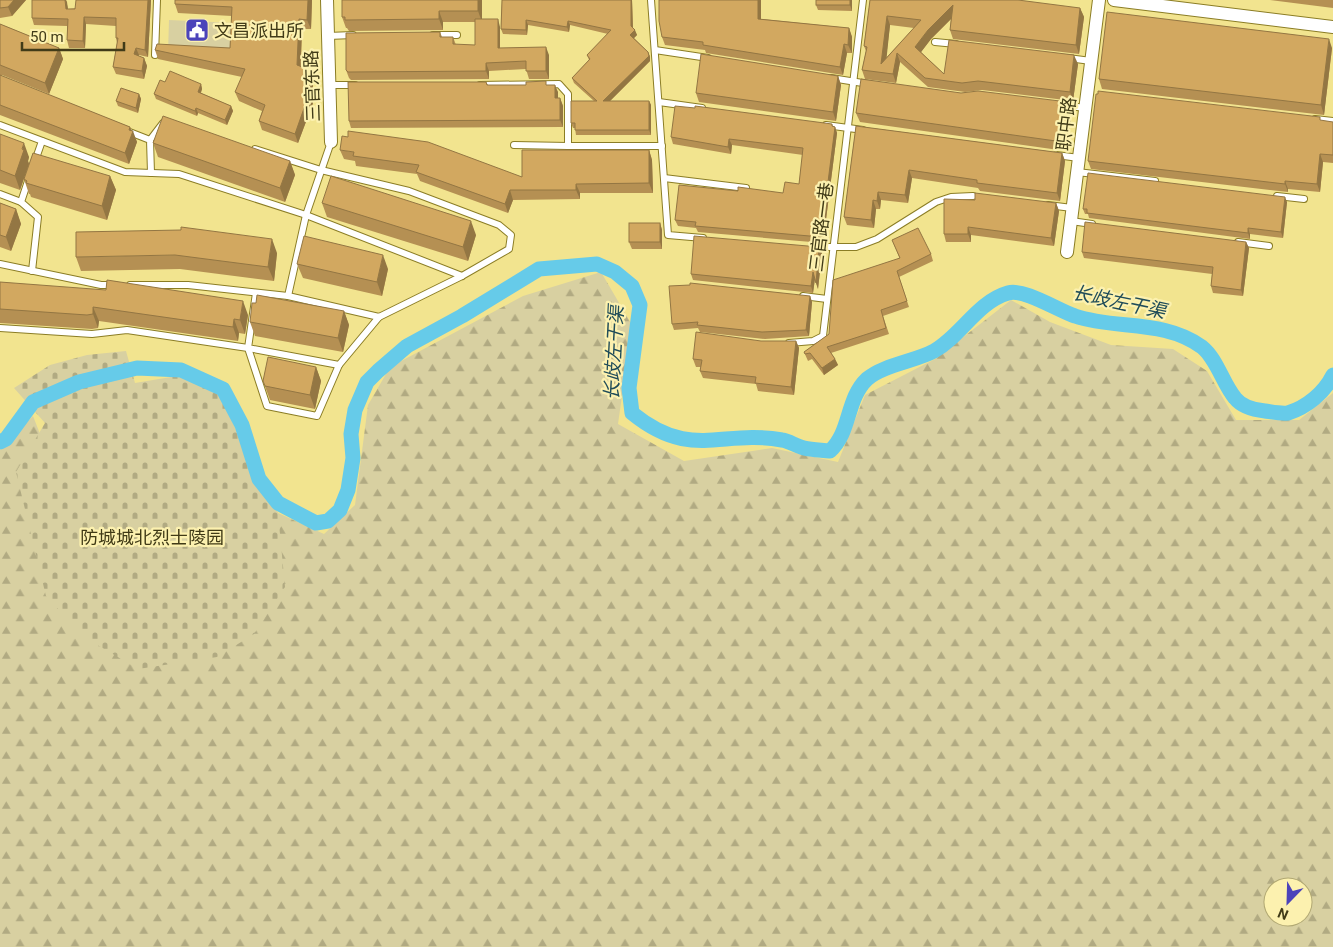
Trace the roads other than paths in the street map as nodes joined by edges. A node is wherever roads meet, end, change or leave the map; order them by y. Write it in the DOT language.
graph roads {
  1 [pos="157,0"];
  2 [pos="327,0"];
  3 [pos="651,0"];
  4 [pos="863,0"];
  5 [pos="1100,0"];
  6 [pos="1114,0"];
  7 [pos="1333,26"];
  8 [pos="358,35"];
  9 [pos="427,35"];
  10 [pos="457,35"];
  11 [pos="328,36"];
  12 [pos="935,42"];
  13 [pos="964,45"];
  14 [pos="655,50"];
  15 [pos="155,55"];
  16 [pos="1062,58"];
  17 [pos="712,59"];
  18 [pos="1092,61"];
  19 [pos="825,77"];
  20 [pos="853,82"];
  21 [pos="329,85"];
  22 [pos="359,85"];
  23 [pos="469,85"];
  24 [pos="881,85"];
  25 [pos="659,102"];
  26 [pos="1057,104"];
  27 [pos="706,108"];
  28 [pos="1085,108"];
  29 [pos="1304,118"];
  30 [pos="1333,121"];
  31 [pos="174,124"];
  32 [pos="819,124"];
  33 [pos="0,126"];
  34 [pos="847,128"];
  35 [pos="123,129"];
  36 [pos="867,130"];
  37 [pos="150,140"];
  38 [pos="42,141"];
  39 [pos="331,142"];
  40 [pos="514,145"];
  41 [pos="568,146"];
  42 [pos="662,146"];
  43 [pos="247,147"];
  44 [pos="1051,155"];
  45 [pos="1079,158"];
  46 [pos="321,170"];
  47 [pos="1077,172"];
  48 [pos="151,173"];
  49 [pos="664,178"];
  50 [pos="1166,182"];
  51 [pos="758,190"];
  52 [pos="0,194"];
  53 [pos="1265,195"];
  54 [pos="973,196"];
  55 [pos="1304,199"];
  56 [pos="21,202"];
  57 [pos="1044,204"];
  58 [pos="1072,208"];
  59 [pos="306,215"];
  60 [pos="1071,222"];
  61 [pos="1099,225"];
  62 [pos="707,238"];
  63 [pos="1232,241"];
  64 [pos="804,246"];
  65 [pos="1269,246"];
  66 [pos="833,249"];
  67 [pos="1067,252"];
  68 [pos="0,264"];
  69 [pos="32,271"];
  70 [pos="462,276"];
  71 [pos="256,293"];
  72 [pos="288,296"];
  73 [pos="799,296"];
  74 [pos="827,299"];
  75 [pos="379,317"];
  76 [pos="0,328"];
  77 [pos="780,343"];
  78 [pos="248,348"];
  79 [pos="339,366"];
  1 -- 15 [label="lane"];
  2 -- 11 [label="street, 三官东路"];
  3 -- 14 [label="lane"];
  4 -- 20 [label="lane, 三官路一巷"];
  5 -- 18 [label="street, 职中路"];
  6 -- 7 [label="street"];
  8 -- 11 [label="lane"];
  9 -- 10 [label="lane"];
  11 -- 21 [label="street, 三官东路"];
  12 -- 13 [label="lane"];
  14 -- 17 [label="lane"];
  14 -- 25 [label="lane"];
  16 -- 18 [label="lane"];
  18 -- 28 [label="street, 职中路"];
  19 -- 20 [label="lane"];
  20 -- 24 [label="lane"];
  20 -- 34 [label="lane, 三官路一巷"];
  21 -- 22 [label="lane"];
  21 -- 39 [label="street, 三官东路"];
  23 -- 41 [label="lane"];
  25 -- 27 [label="lane"];
  25 -- 42 [label="lane"];
  26 -- 28 [label="lane"];
  28 -- 45 [label="street, 职中路"];
  29 -- 30 [label="lane"];
  31 -- 37 [label="lane"];
  32 -- 34 [label="lane"];
  33 -- 38 [label="lane"];
  34 -- 36 [label="lane"];
  34 -- 66 [label="lane, 三官路一巷"];
  35 -- 37 [label="lane"];
  37 -- 48 [label="lane"];
  38 -- 48 [label="lane"];
  38 -- 56 [label="lane"];
  39 -- 46 [label="lane"];
  40 -- 41 [label="lane"];
  41 -- 42 [label="lane"];
  42 -- 49 [label="lane"];
  43 -- 46 [label="lane"];
  44 -- 45 [label="lane"];
  45 -- 47 [label="street, 职中路"];
  46 -- 59 [label="lane"];
  46 -- 70 [label="lane"];
  47 -- 50 [label="lane"];
  47 -- 58 [label="street, 职中路"];
  48 -- 59 [label="lane"];
  49 -- 51 [label="lane"];
  49 -- 62 [label="lane"];
  52 -- 56 [label="lane"];
  53 -- 55 [label="lane"];
  54 -- 66 [label="lane"];
  56 -- 69 [label="lane"];
  57 -- 58 [label="lane"];
  58 -- 60 [label="street, 职中路"];
  59 -- 70 [label="lane"];
  59 -- 72 [label="lane"];
  60 -- 61 [label="lane"];
  60 -- 67 [label="street, 职中路"];
  63 -- 65 [label="lane"];
  64 -- 66 [label="lane"];
  66 -- 74 [label="lane, 三官路一巷"];
  68 -- 69 [label="lane"];
  69 -- 71 [label="lane"];
  70 -- 75 [label="lane"];
  71 -- 72 [label="lane"];
  71 -- 78 [label="lane"];
  72 -- 75 [label="lane"];
  73 -- 74 [label="lane"];
  74 -- 77 [label="lane, 三官路一巷"];
  75 -- 79 [label="lane"];
  76 -- 78 [label="lane"];
  78 -- 79 [label="lane"];
  78 -- 79 [label="lane"];
}
